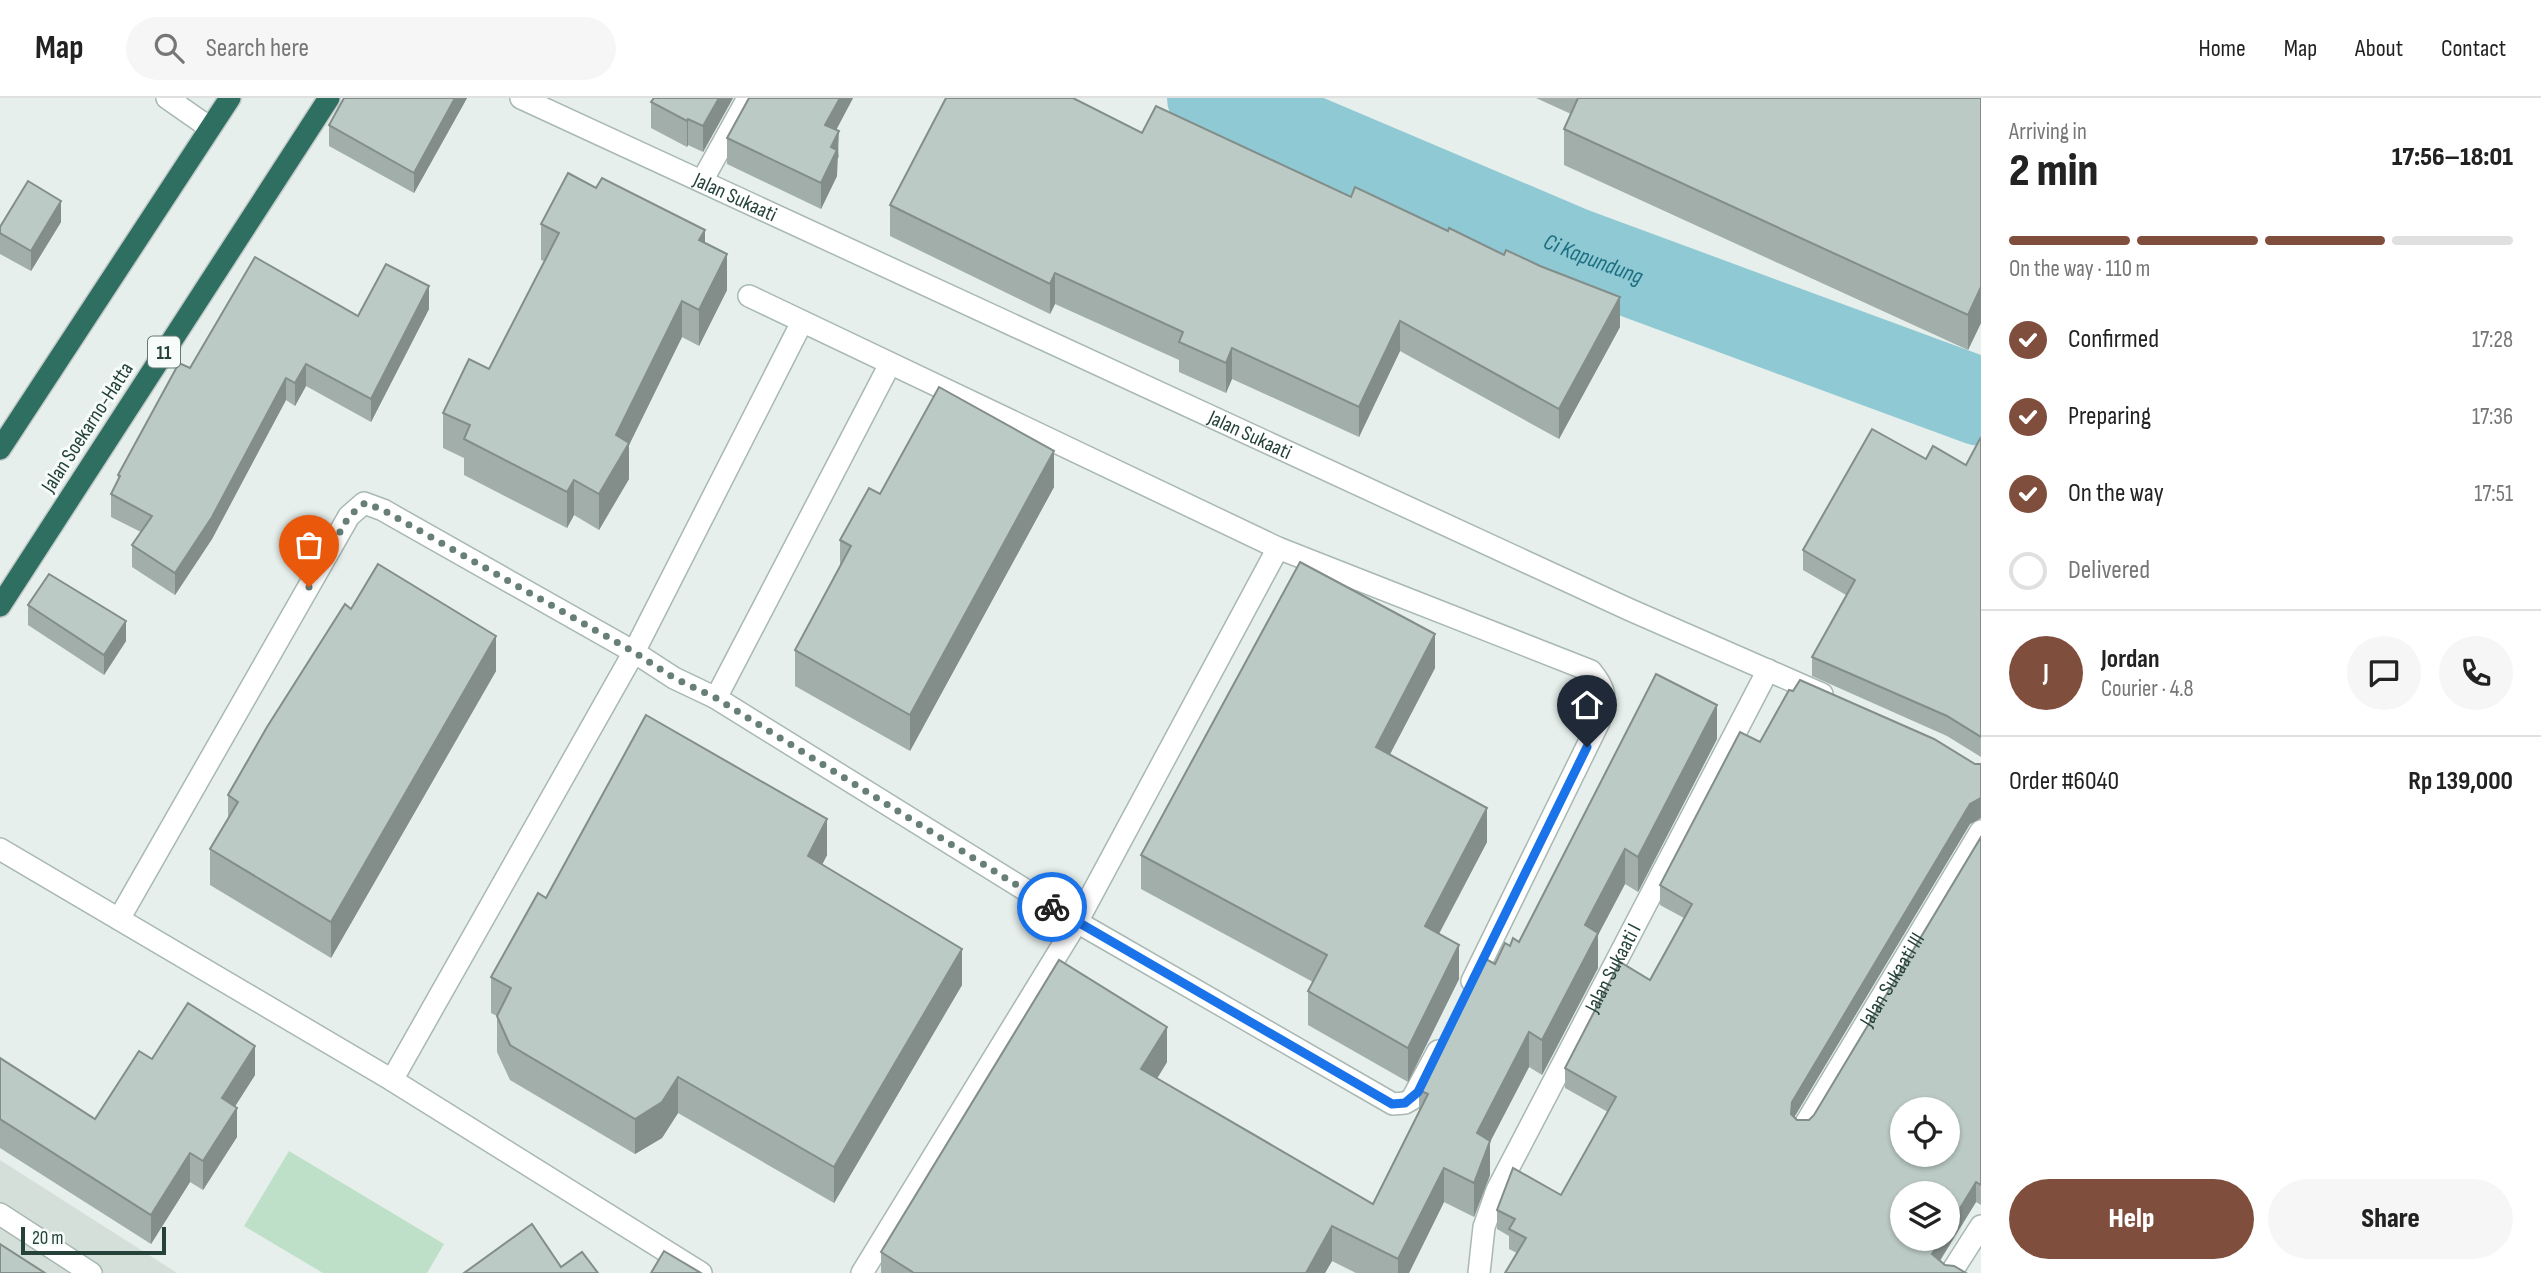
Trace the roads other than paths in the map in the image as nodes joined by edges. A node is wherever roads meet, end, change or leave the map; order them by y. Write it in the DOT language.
graph roads {
  1 [pos="167,98"];
  2 [pos="230,98"];
  3 [pos="329,98"];
  4 [pos="521,98"];
  5 [pos="748,98"];
  6 [pos="210,128"];
  7 [pos="702,181"];
  8 [pos="749,296"];
  9 [pos="802,322"];
  10 [pos="890,364"];
  11 [pos="0,449"];
  12 [pos="1278,548"];
  13 [pos="0,606"];
  14 [pos="634,652"];
  15 [pos="1768,670"];
  16 [pos="716,698"];
  17 [pos="1842,703"];
  18 [pos="1981,831"];
  19 [pos="0,849"];
  20 [pos="119,919"];
  21 [pos="1077,922"];
  22 [pos="1466,993"];
  23 [pos="1448,1030"];
  24 [pos="392,1080"];
  25 [pos="1803,1128"];
  26 [pos="0,1214"];
  27 [pos="1981,1226"];
  28 [pos="90,1273"];
  29 [pos="701,1273"];
  30 [pos="862,1273"];
  31 [pos="1479,1273"];
  32 [pos="1951,1273"];
  1 -- 6 [label="street"];
  2 -- 6 [label="highway"];
  3 -- 13 [label="highway, Jalan Soekarno-Hatta / 11"];
  4 -- 7 [label="street, Jalan Sukaati"];
  5 -- 7 [label="street"];
  6 -- 11 [label="highway"];
  7 -- 15 [label="street, Jalan Sukaati"];
  8 -- 9 [label="street"];
  9 -- 10 [label="street"];
  9 -- 14 [label="street"];
  10 -- 12 [label="street"];
  10 -- 16 [label="street"];
  12 -- 21 [label="street"];
  12 -- 22 [label="street"];
  14 -- 16 [label="street"];
  14 -- 20 [label="street"];
  14 -- 24 [label="street"];
  15 -- 17 [label="street, Jalan Sukaati"];
  15 -- 31 [label="street, Jalan Sukaati I"];
  16 -- 21 [label="street"];
  18 -- 25 [label="street, Jalan Sukaati III"];
  19 -- 20 [label="street"];
  20 -- 24 [label="street"];
  21 -- 23 [label="street"];
  21 -- 30 [label="street"];
  24 -- 29 [label="street"];
  26 -- 28 [label="street"];
  27 -- 32 [label="street"];
}
